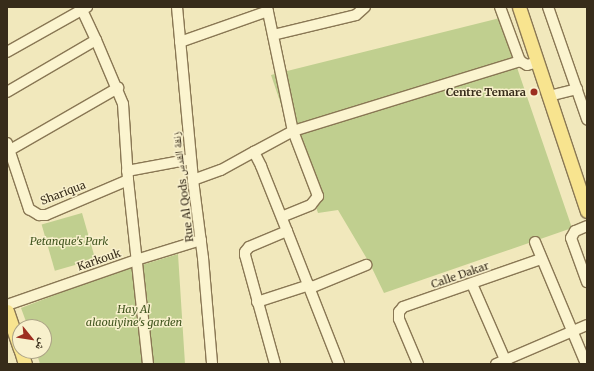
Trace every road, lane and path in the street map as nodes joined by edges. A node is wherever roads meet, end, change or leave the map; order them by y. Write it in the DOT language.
graph roads {
  1 [pos="177,7"];
  2 [pos="365,7"];
  3 [pos="500,7"];
  4 [pos="519,7"];
  5 [pos="548,7"];
  6 [pos="85,8"];
  7 [pos="267,9"];
  8 [pos="273,36"];
  9 [pos="96,40"];
  10 [pos="180,42"];
  11 [pos="7,52"];
  12 [pos="520,61"];
  13 [pos="538,62"];
  14 [pos="118,88"];
  15 [pos="577,89"];
  16 [pos="7,92"];
  17 [pos="549,96"];
  18 [pos="587,118"];
  19 [pos="292,131"];
  20 [pos="8,146"];
  21 [pos="254,152"];
  22 [pos="191,159"];
  23 [pos="128,175"];
  24 [pos="193,180"];
  25 [pos="587,211"];
  26 [pos="282,217"];
  27 [pos="587,226"];
  28 [pos="287,231"];
  29 [pos="201,240"];
  30 [pos="535,242"];
  31 [pos="541,259"];
  32 [pos="136,260"];
  33 [pos="366,265"];
  34 [pos="587,282"];
  35 [pos="472,284"];
  36 [pos="310,286"];
  37 [pos="257,302"];
  38 [pos="7,305"];
  39 [pos="7,311"];
  40 [pos="587,325"];
  41 [pos="12,326"];
  42 [pos="573,330"];
  43 [pos="503,363"];
  44 [pos="148,364"];
  45 [pos="212,364"];
  46 [pos="275,364"];
  47 [pos="339,364"];
  48 [pos="418,364"];
  49 [pos="586,364"];
  1 -- 10 [label="street, Rue Al Qods زنقة القدس"];
  2 -- 8 [label="street"];
  3 -- 12 [label="street"];
  4 -- 13 [label="main road"];
  5 -- 15 [label="street"];
  6 -- 9 [label="street"];
  6 -- 11 [label="street"];
  7 -- 8 [label="street"];
  7 -- 10 [label="street"];
  8 -- 19 [label="street"];
  9 -- 14 [label="street"];
  9 -- 16 [label="street"];
  10 -- 22 [label="street, Rue Al Qods زنقة القدس"];
  12 -- 13 [label="street"];
  12 -- 19 [label="street"];
  13 -- 17 [label="main road"];
  14 -- 20 [label="street"];
  14 -- 23 [label="street"];
  15 -- 17 [label="street"];
  15 -- 18 [label="street"];
  17 -- 25 [label="main road"];
  19 -- 21 [label="street"];
  19 -- 26 [label="street"];
  20 -- 23 [label="street, Shariqua"];
  21 -- 24 [label="street"];
  21 -- 26 [label="street"];
  22 -- 23 [label="street"];
  22 -- 24 [label="street, Rue Al Qods زنقة القدس"];
  23 -- 32 [label="street"];
  24 -- 29 [label="street, Rue Al Qods زنقة القدس"];
  26 -- 28 [label="street"];
  27 -- 34 [label="street"];
  28 -- 36 [label="street"];
  28 -- 37 [label="street"];
  29 -- 32 [label="street, Karkouk"];
  29 -- 45 [label="street, Rue Al Qods زنقة القدس"];
  30 -- 31 [label="street"];
  31 -- 35 [label="street, Calle Dakar"];
  31 -- 42 [label="street"];
  32 -- 38 [label="street, Karkouk"];
  32 -- 44 [label="street"];
  33 -- 36 [label="street"];
  35 -- 43 [label="street"];
  35 -- 48 [label="street, Calle Dakar"];
  36 -- 37 [label="street"];
  36 -- 47 [label="street"];
  37 -- 46 [label="street"];
  39 -- 41 [label="main road"];
  40 -- 42 [label="street"];
  42 -- 43 [label="street"];
  42 -- 49 [label="street"];
}
